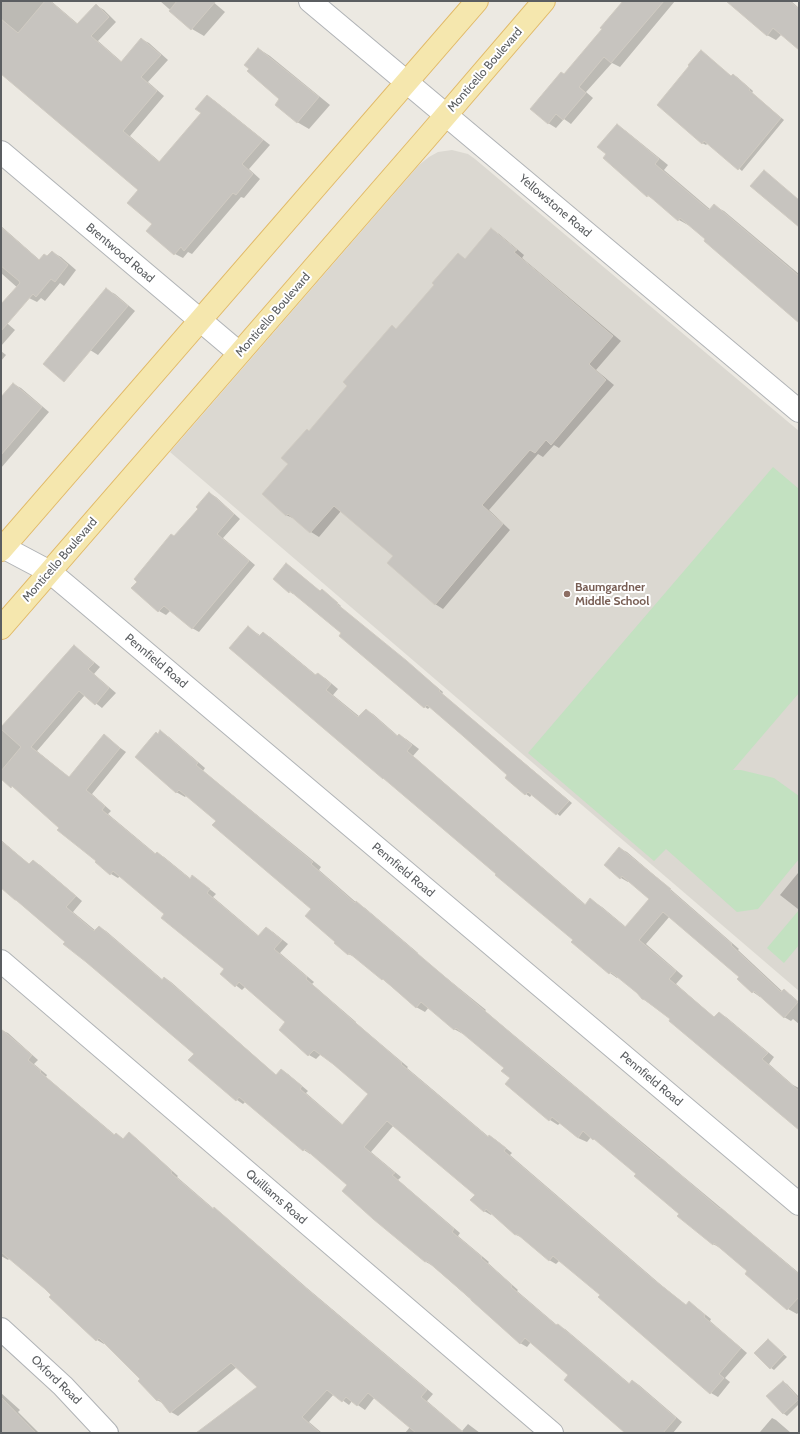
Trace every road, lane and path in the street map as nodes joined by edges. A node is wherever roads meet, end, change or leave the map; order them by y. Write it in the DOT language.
graph roads {
  1 [pos="310,1"];
  2 [pos="477,1"];
  3 [pos="544,1"];
  4 [pos="407,82"];
  5 [pos="447,115"];
  6 [pos="1,152"];
  7 [pos="200,320"];
  8 [pos="239,353"];
  9 [pos="799,411"];
  10 [pos="2,548"];
  11 [pos="50,572"];
  12 [pos="1,628"];
  13 [pos="1,961"];
  14 [pos="799,1204"];
  15 [pos="1,1329"];
  16 [pos="107,1433"];
  17 [pos="552,1433"];
  1 -- 4 [label="street, Yellowstone Road"];
  2 -- 4 [label="main road"];
  3 -- 5 [label="main road, Monticello Boulevard"];
  4 -- 5 [label="street, Yellowstone Road"];
  4 -- 7 [label="main road"];
  5 -- 8 [label="main road, Monticello Boulevard"];
  5 -- 9 [label="street, Yellowstone Road"];
  6 -- 7 [label="street, Brentwood Road"];
  7 -- 8 [label="street, Brentwood Road"];
  7 -- 10 [label="main road"];
  8 -- 11 [label="main road, Monticello Boulevard"];
  10 -- 11 [label="street, Pennfield Road"];
  11 -- 12 [label="main road, Monticello Boulevard"];
  11 -- 14 [label="street, Pennfield Road"];
  13 -- 17 [label="street, Quilliams Road"];
  15 -- 16 [label="street, Oxford Road"];
}
